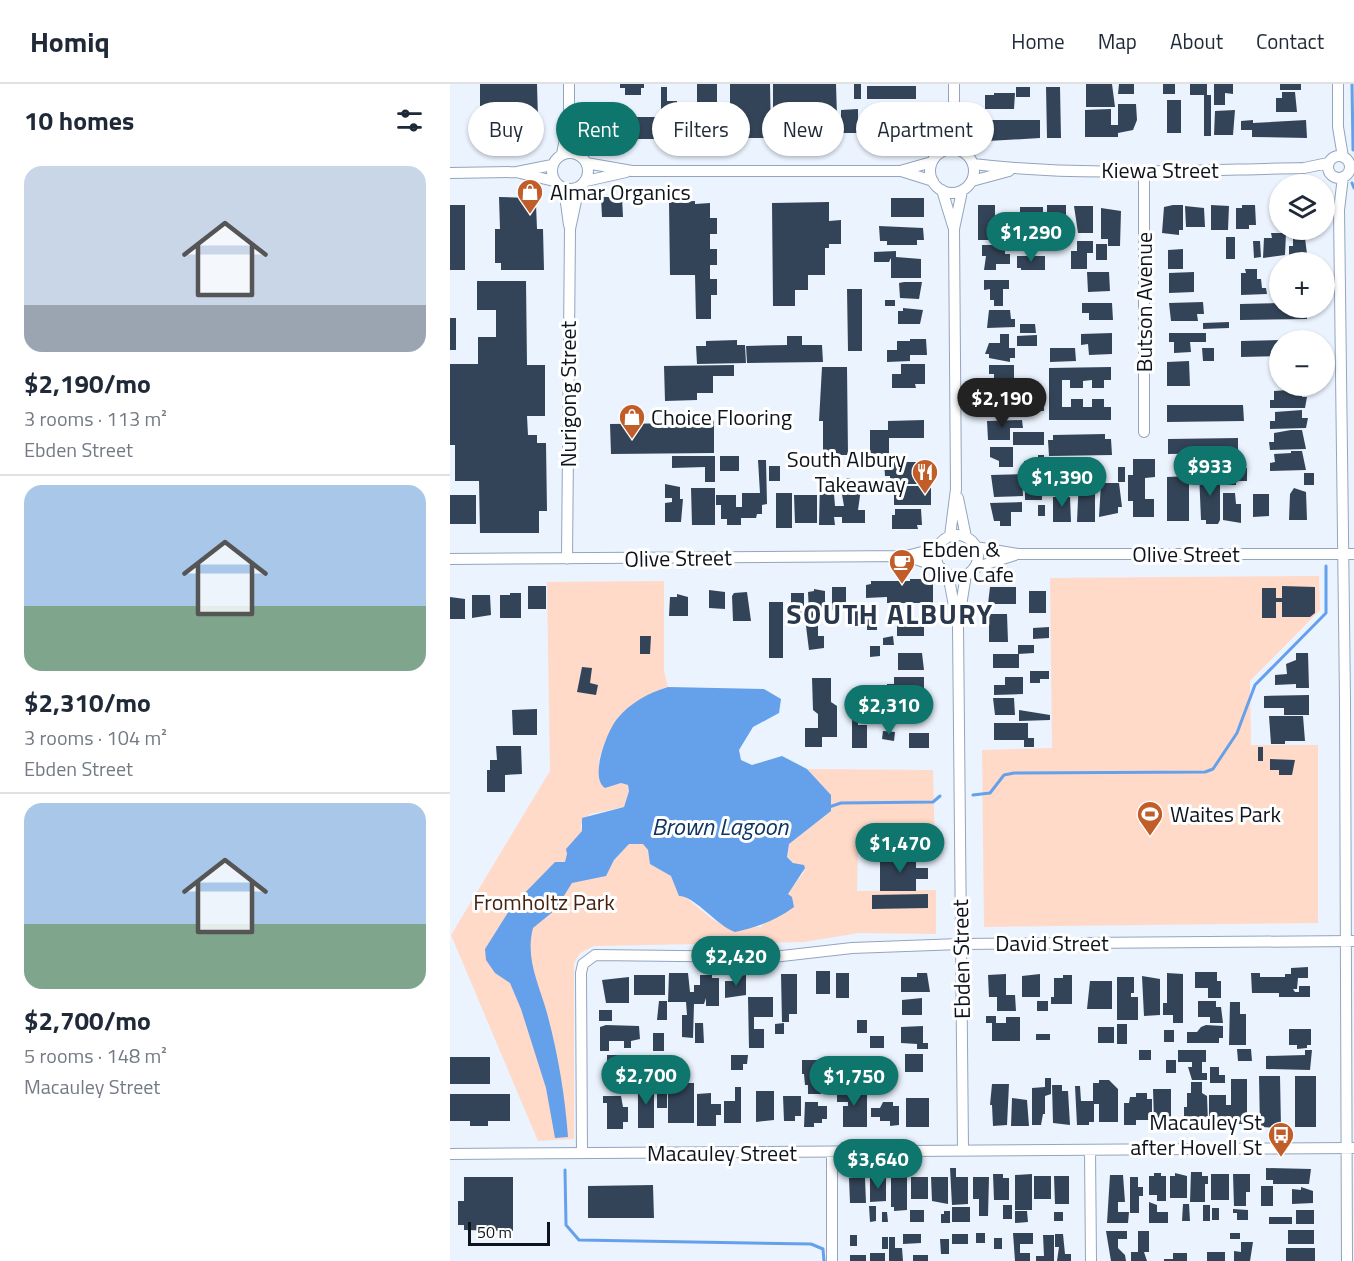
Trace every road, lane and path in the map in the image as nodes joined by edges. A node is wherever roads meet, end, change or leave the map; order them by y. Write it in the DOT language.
graph roads {
  1 [pos="569,84"];
  2 [pos="954,84"];
  3 [pos="1338,84"];
  4 [pos="569,102"];
  5 [pos="954,102"];
  6 [pos="560,156"];
  7 [pos="577,156"];
  8 [pos="583,156"];
  9 [pos="966,156"];
  10 [pos="936,157"];
  11 [pos="584,160"];
  12 [pos="973,164"];
  13 [pos="552,165"];
  14 [pos="1342,167"];
  15 [pos="1015,169"];
  16 [pos="632,171"];
  17 [pos="900,171"];
  18 [pos="1144,171"];
  19 [pos="517,172"];
  20 [pos="450,173"];
  21 [pos="554,181"];
  22 [pos="933,181"];
  23 [pos="972,181"];
  24 [pos="582,184"];
  25 [pos="564,188"];
  26 [pos="942,190"];
  27 [pos="962,191"];
  28 [pos="570,229"];
  29 [pos="954,229"];
  30 [pos="1143,432"];
  31 [pos="956,489"];
  32 [pos="950,536"];
  33 [pos="966,537"];
  34 [pos="976,547"];
  35 [pos="938,548"];
  36 [pos="1018,554"];
  37 [pos="1341,554"];
  38 [pos="1354,554"];
  39 [pos="906,556"];
  40 [pos="450,559"];
  41 [pos="567,559"];
  42 [pos="944,571"];
  43 [pos="970,571"];
  44 [pos="958,625"];
  45 [pos="1349,942"];
  46 [pos="960,944"];
  47 [pos="1351,1148"];
  48 [pos="963,1149"];
  49 [pos="1090,1150"];
  50 [pos="832,1152"];
  51 [pos="582,1153"];
  52 [pos="450,1154"];
  53 [pos="832,1261"];
  54 [pos="1091,1261"];
  55 [pos="1347,1261"];
  1 -- 4 [label="street"];
  2 -- 5 [label="street"];
  3 -- 14 [label="street"];
  6 -- 13 [label="street"];
  7 -- 11 [label="street"];
  8 -- 11 [label="street"];
  9 -- 12 [label="street"];
  10 -- 17 [label="street"];
  10 -- 22 [label="street"];
  11 -- 16 [label="street"];
  11 -- 24 [label="street"];
  12 -- 15 [label="street, Kiewa Street"];
  12 -- 23 [label="street"];
  13 -- 19 [label="street"];
  13 -- 21 [label="street"];
  14 -- 18 [label="street, Kiewa Street"];
  14 -- 37 [label="street"];
  15 -- 18 [label="street, Kiewa Street"];
  15 -- 23 [label="street, Kiewa Street"];
  16 -- 17 [label="street"];
  16 -- 24 [label="street"];
  17 -- 22 [label="street"];
  18 -- 30 [label="street, Butson Avenue"];
  19 -- 20 [label="street"];
  19 -- 21 [label="street"];
  21 -- 25 [label="street"];
  22 -- 26 [label="street"];
  23 -- 27 [label="street"];
  24 -- 25 [label="street"];
  24 -- 28 [label="street, Nurigong Street"];
  25 -- 28 [label="street, Nurigong Street"];
  26 -- 27 [label="street"];
  26 -- 29 [label="street"];
  27 -- 29 [label="street"];
  28 -- 41 [label="street, Nurigong Street"];
  29 -- 31 [label="street"];
  31 -- 32 [label="street"];
  31 -- 33 [label="street"];
  32 -- 33 [label="street"];
  32 -- 35 [label="street"];
  33 -- 34 [label="street"];
  34 -- 36 [label="street, Olive Street"];
  34 -- 43 [label="street"];
  35 -- 39 [label="street, Olive Street"];
  35 -- 42 [label="street"];
  36 -- 37 [label="street, Olive Street"];
  36 -- 43 [label="street, Olive Street"];
  37 -- 38 [label="street, Olive Street"];
  37 -- 45 [label="street"];
  39 -- 41 [label="street, Olive Street"];
  39 -- 42 [label="street, Olive Street"];
  40 -- 41 [label="street, Olive Street"];
  42 -- 43 [label="street"];
  42 -- 44 [label="street, Ebden Street"];
  43 -- 44 [label="street, Ebden Street"];
  44 -- 46 [label="street, Ebden Street"];
  45 -- 46 [label="street, David Street"];
  45 -- 47 [label="street"];
  46 -- 48 [label="street, Ebden Street"];
  46 -- 51 [label="street, David Street"];
  47 -- 49 [label="street, Macauley Street"];
  47 -- 55 [label="street"];
  48 -- 49 [label="street, Macauley Street"];
  48 -- 50 [label="street, Macauley Street"];
  49 -- 54 [label="street"];
  50 -- 51 [label="street, Macauley Street"];
  50 -- 53 [label="street"];
  51 -- 52 [label="street, Macauley Street"];
}
